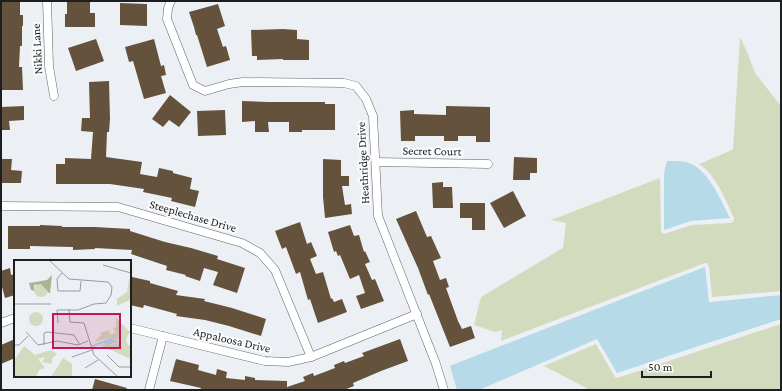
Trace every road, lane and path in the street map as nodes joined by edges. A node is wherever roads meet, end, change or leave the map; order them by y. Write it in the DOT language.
graph roads {
  1 [pos="47,1"];
  2 [pos="171,1"];
  3 [pos="54,96"];
  4 [pos="376,162"];
  5 [pos="488,164"];
  6 [pos="1,206"];
  7 [pos="417,314"];
  8 [pos="14,318"];
  9 [pos="1,323"];
  10 [pos="131,328"];
  11 [pos="163,336"];
  12 [pos="311,357"];
  13 [pos="149,390"];
  14 [pos="444,390"];
  1 -- 3 [label="street, Nikki Lane"];
  2 -- 4 [label="street, Heathridge Drive"];
  4 -- 5 [label="street, Secret Court"];
  4 -- 7 [label="street, Heathridge Drive"];
  6 -- 12 [label="street, Steeplechase Drive"];
  7 -- 12 [label="street, Appaloosa Drive"];
  7 -- 14 [label="street, Heathridge Drive"];
  8 -- 9 [label="street"];
  10 -- 11 [label="street, Appaloosa Drive"];
  11 -- 12 [label="street, Appaloosa Drive"];
  11 -- 13 [label="street"];
}
